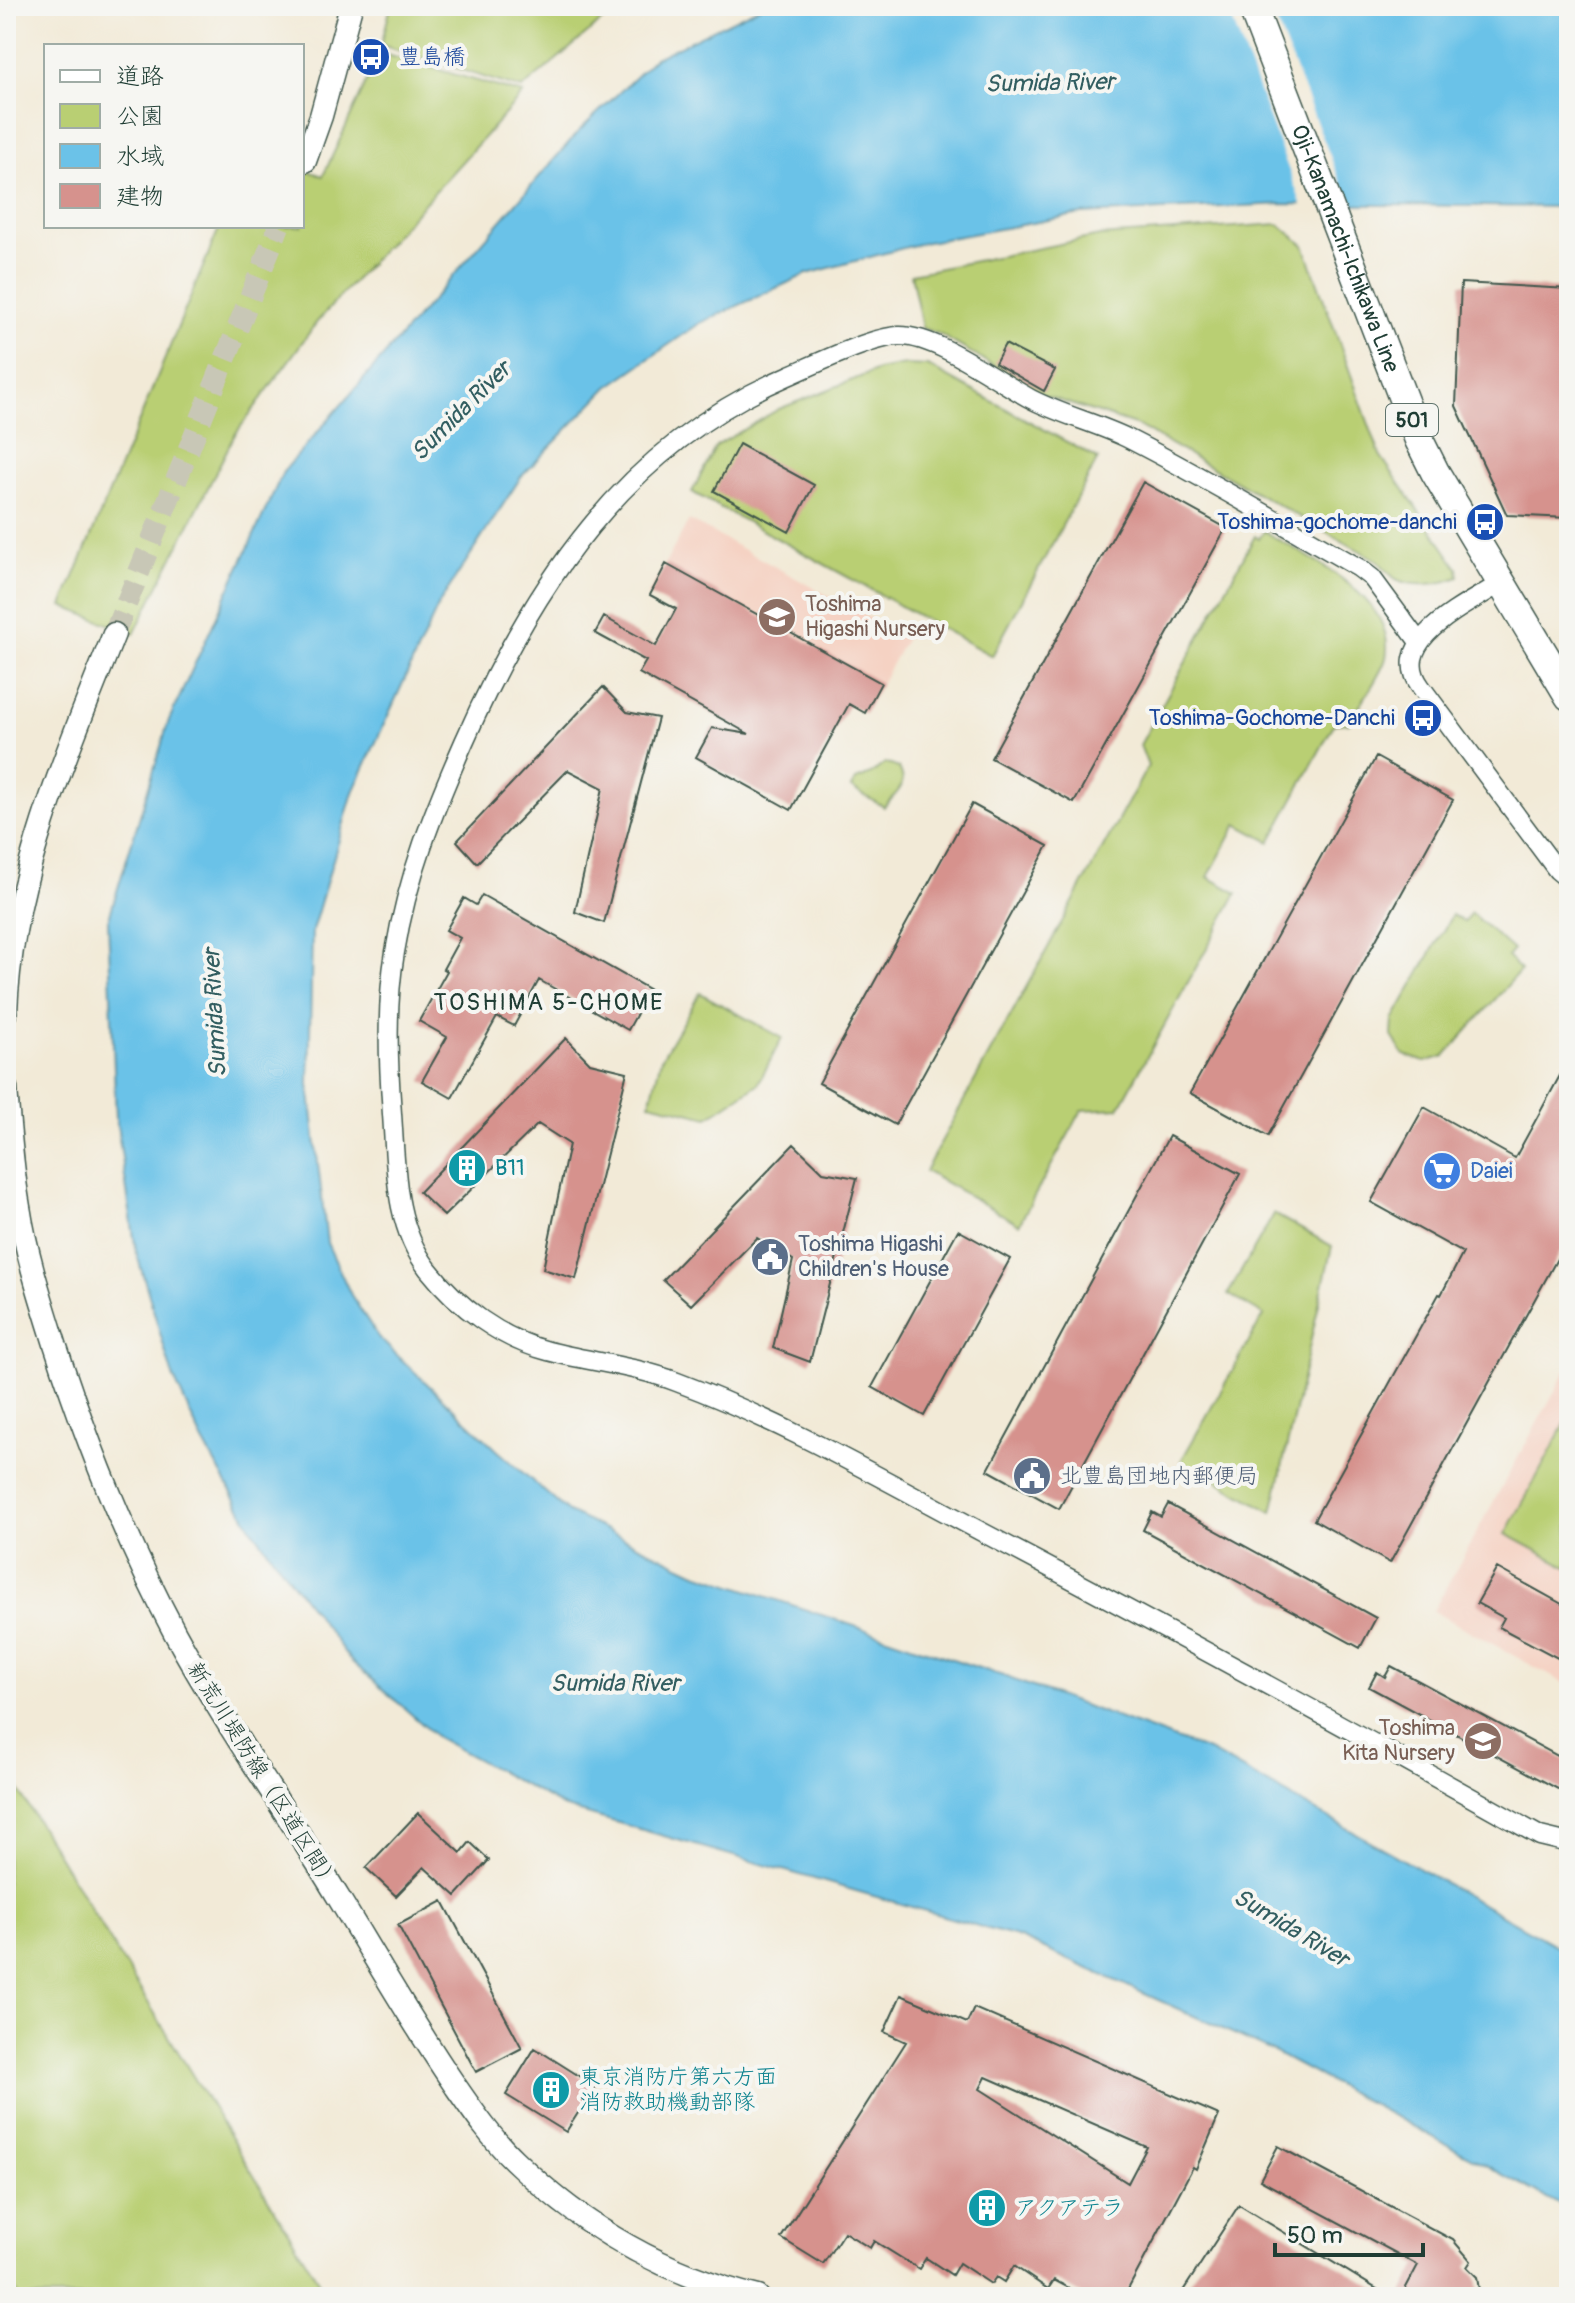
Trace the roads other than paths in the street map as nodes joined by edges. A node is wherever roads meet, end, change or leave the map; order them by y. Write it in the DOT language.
graph roads {
  1 [pos="351,6"];
  2 [pos="1252,6"];
  3 [pos="305,161"];
  4 [pos="1501,583"];
  5 [pos="114,634"];
  6 [pos="1419,642"];
  7 [pos="1569,696"];
  8 [pos="1569,880"];
  9 [pos="6,1012"];
  10 [pos="6,1088"];
  11 [pos="1569,1843"];
  12 [pos="758,2297"];
  1 -- 3 [label="street"];
  2 -- 4 [label="main road, Oji-Kanamachi-Ichikawa Line / 501"];
  4 -- 6 [label="street"];
  4 -- 7 [label="main road, Oji-Kanamachi-Ichikawa Line / 501"];
  5 -- 9 [label="street"];
  6 -- 8 [label="street"];
  6 -- 11 [label="street"];
  10 -- 12 [label="street, 新荒川堤防線（区道区間）"];
}
